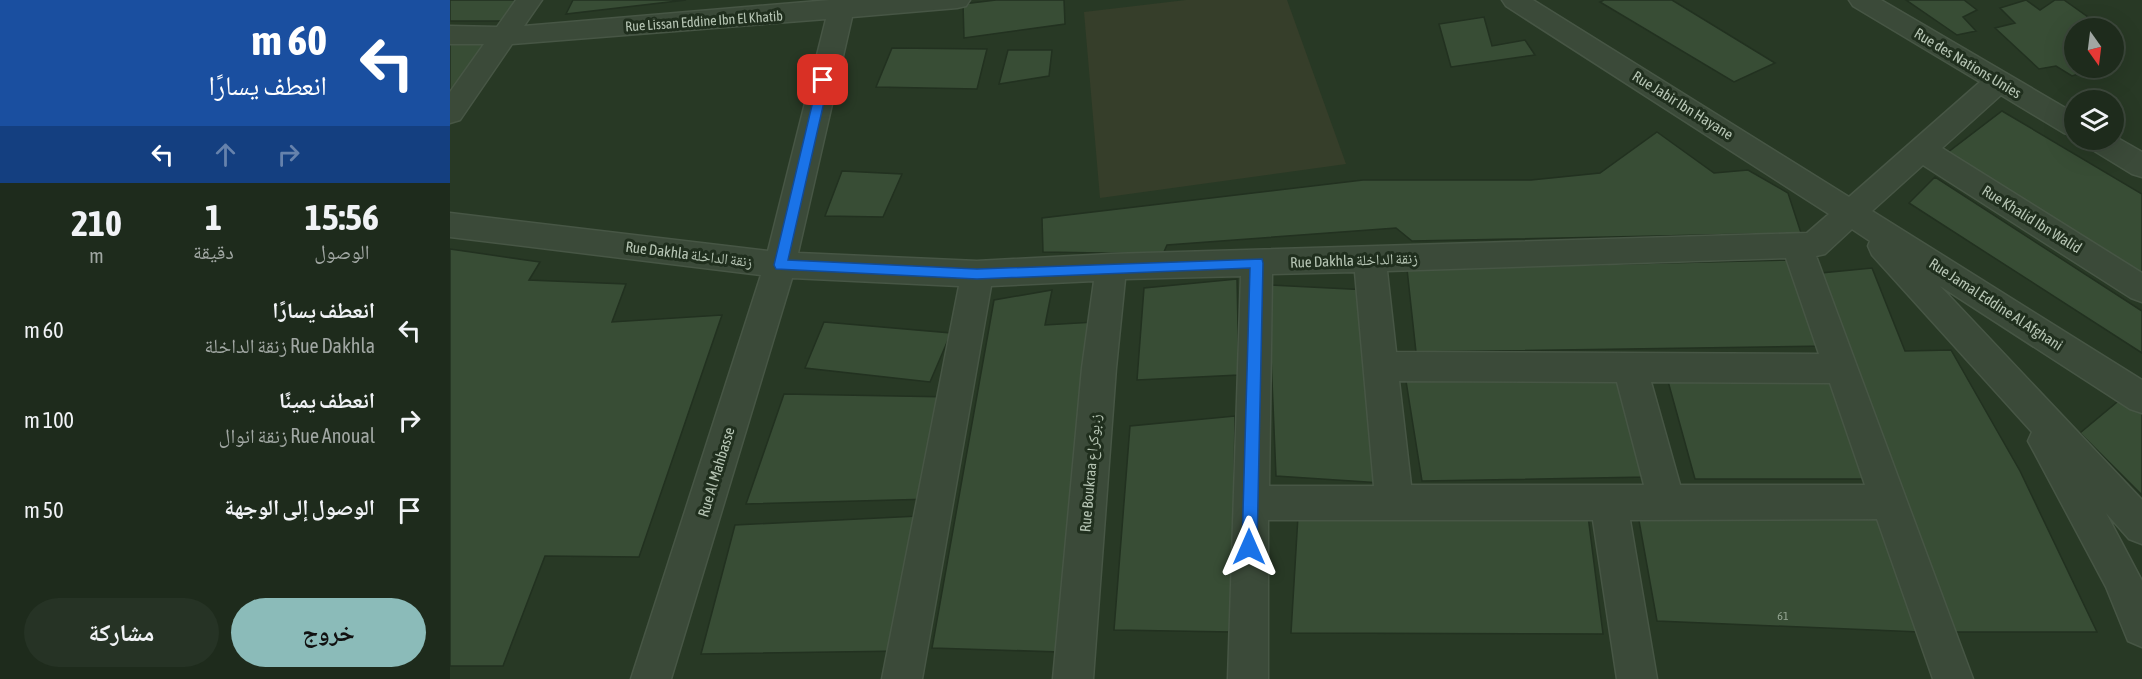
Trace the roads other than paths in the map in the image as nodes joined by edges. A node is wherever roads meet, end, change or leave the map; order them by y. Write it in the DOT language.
graph roads {
  1 [pos="530,0"];
  2 [pos="957,0"];
  3 [pos="1515,0"];
  4 [pos="1862,0"];
  5 [pos="842,5"];
  6 [pos="450,35"];
  7 [pos="505,36"];
  8 [pos="1999,81"];
  9 [pos="450,113"];
  10 [pos="2064,120"];
  11 [pos="1921,149"];
  12 [pos="2115,150"];
  13 [pos="2142,166"];
  14 [pos="1851,211"];
  15 [pos="450,225"];
  16 [pos="1797,246"];
  17 [pos="1370,260"];
  18 [pos="1257,263"];
  19 [pos="780,265"];
  20 [pos="1111,267"];
  21 [pos="977,274"];
  22 [pos="2142,289"];
  23 [pos="1381,366"];
  24 [pos="1630,369"];
  25 [pos="1842,369"];
  26 [pos="2022,398"];
  27 [pos="2142,398"];
  28 [pos="1608,501"];
  29 [pos="1250,502"];
  30 [pos="1394,502"];
  31 [pos="1667,502"];
  32 [pos="1890,502"];
  33 [pos="2142,526"];
  34 [pos="2142,627"];
  35 [pos="651,679"];
  36 [pos="902,679"];
  37 [pos="1073,679"];
  38 [pos="1248,679"];
  39 [pos="1637,679"];
  40 [pos="1953,679"];
  1 -- 7 [label="street"];
  2 -- 5 [label="street, Rue Lissan Eddine Ibn El Khatib"];
  3 -- 14 [label="street, Rue Jabir Ibn Hayane"];
  4 -- 8 [label="street, Rue des Nations Unies"];
  5 -- 7 [label="street, Rue Lissan Eddine Ibn El Khatib"];
  5 -- 19 [label="street, Rue Al Mahbasse"];
  6 -- 7 [label="street, Rue Lissan Eddine Ibn El Khatib"];
  7 -- 9 [label="street"];
  8 -- 10 [label="street, Rue des Nations Unies"];
  8 -- 11 [label="street, Rue Dakhla زنقة الداخلة"];
  11 -- 14 [label="street, Rue Dakhla زنقة الداخلة"];
  11 -- 22 [label="street, Rue Khalid Ibn Walid"];
  12 -- 13 [label="street"];
  14 -- 16 [label="street, Rue Dakhla زنقة الداخلة"];
  14 -- 26 [label="street"];
  14 -- 27 [label="street, Rue Jamal Eddine Al Afghani"];
  15 -- 19 [label="street, Rue Dakhla زنقة الداخلة"];
  16 -- 17 [label="street, Rue Dakhla زنقة الداخلة"];
  16 -- 25 [label="street"];
  17 -- 18 [label="street, Rue Dakhla زنقة الداخلة"];
  17 -- 23 [label="street"];
  18 -- 20 [label="street, Rue Dakhla زنقة الداخلة"];
  18 -- 29 [label="street"];
  19 -- 21 [label="street, Rue Dakhla زنقة الداخلة"];
  19 -- 35 [label="street, Rue Al Mahbasse"];
  20 -- 21 [label="street, Rue Dakhla زنقة الداخلة"];
  20 -- 37 [label="street, Rue Boukraa ز. بوكراع"];
  21 -- 36 [label="street"];
  23 -- 24 [label="street"];
  23 -- 30 [label="street"];
  24 -- 25 [label="street"];
  24 -- 31 [label="street"];
  25 -- 32 [label="street"];
  26 -- 33 [label="street"];
  26 -- 34 [label="street"];
  28 -- 30 [label="street"];
  28 -- 31 [label="street"];
  28 -- 39 [label="street"];
  29 -- 30 [label="street"];
  29 -- 38 [label="street"];
  31 -- 32 [label="street"];
  32 -- 40 [label="street"];
}
